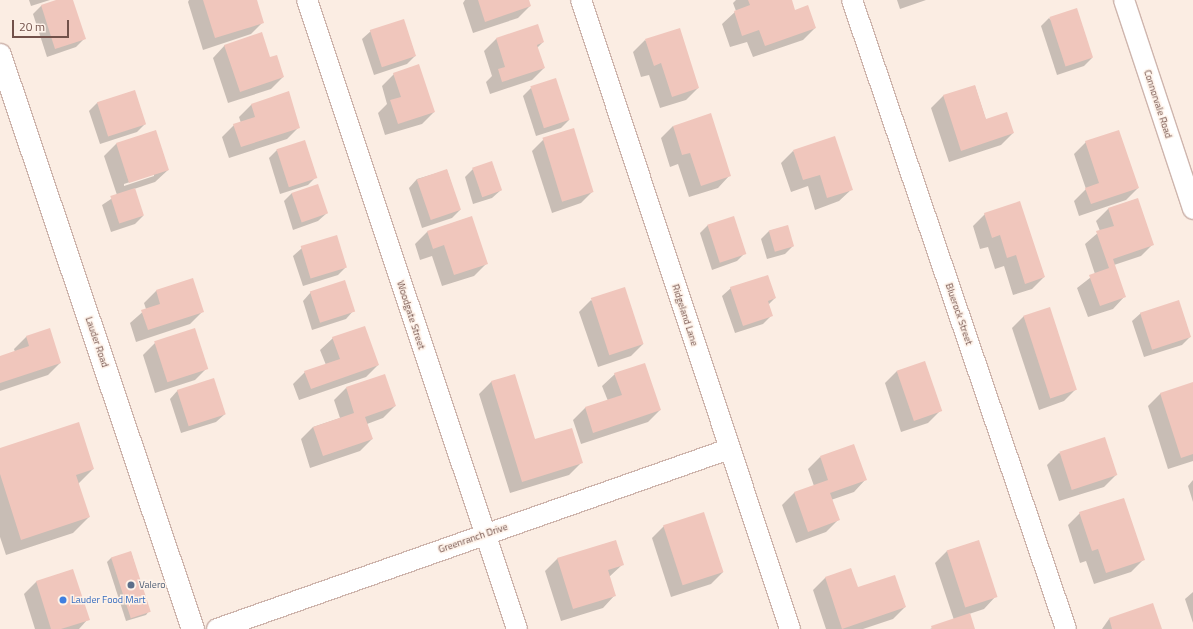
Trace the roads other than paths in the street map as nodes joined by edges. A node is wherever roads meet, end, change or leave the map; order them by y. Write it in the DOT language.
graph roads {
  1 [pos="307,0"];
  2 [pos="581,0"];
  3 [pos="852,0"];
  4 [pos="1124,0"];
  5 [pos="0,55"];
  6 [pos="1193,209"];
  7 [pos="729,449"];
  8 [pos="484,533"];
  9 [pos="193,629"];
  10 [pos="217,629"];
  11 [pos="517,629"];
  12 [pos="790,629"];
  13 [pos="1066,629"];
  1 -- 8 [label="street, Woodgate Street"];
  2 -- 7 [label="street, Ridgeland Lane"];
  3 -- 13 [label="street, Bluerock Street"];
  4 -- 6 [label="street, Connorvale Road"];
  5 -- 9 [label="main road, Lauder Road"];
  7 -- 8 [label="street, Greenranch Drive"];
  7 -- 12 [label="street, Ridgeland Lane"];
  8 -- 10 [label="street, Greenranch Drive"];
  8 -- 11 [label="street, Woodgate Street"];
}
